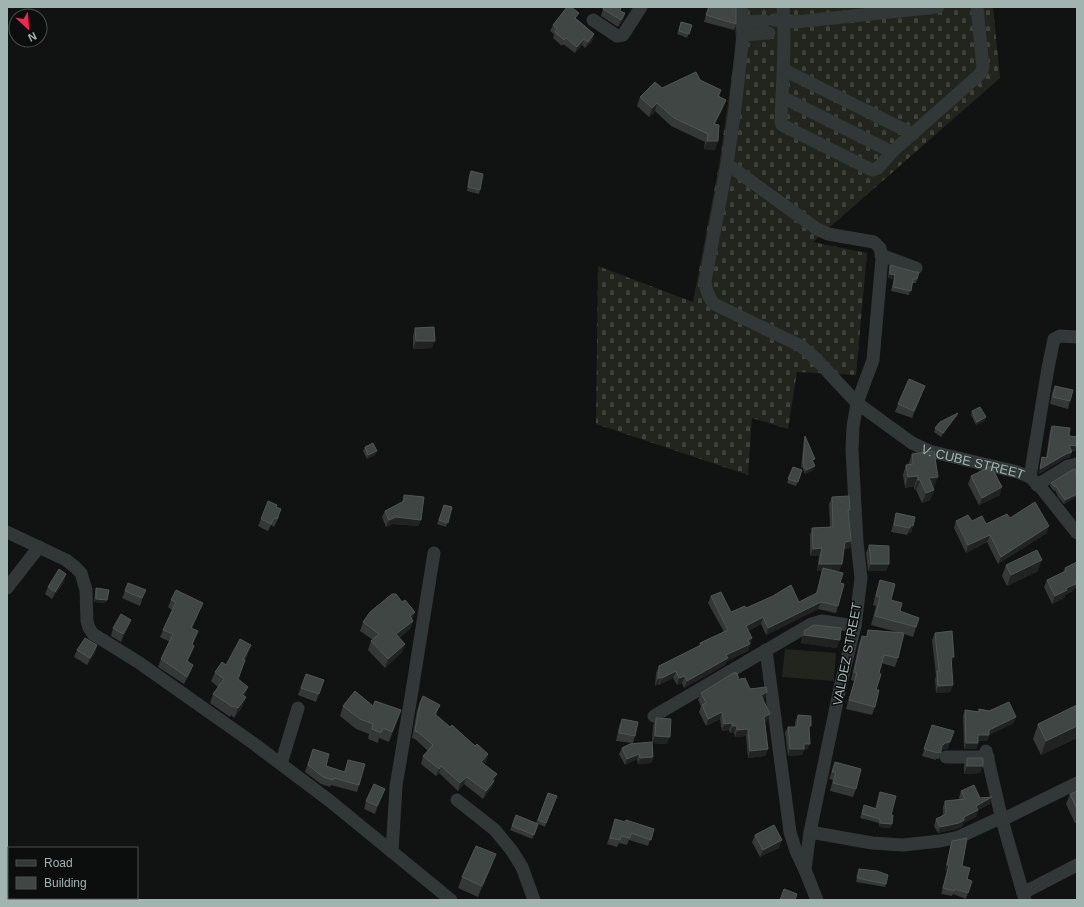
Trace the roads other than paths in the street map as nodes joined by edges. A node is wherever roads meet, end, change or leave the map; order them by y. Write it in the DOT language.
graph roads {
  1 [pos="641,7"];
  2 [pos="741,7"];
  3 [pos="938,7"];
  4 [pos="977,7"];
  5 [pos="593,20"];
  6 [pos="779,23"];
  7 [pos="743,29"];
  8 [pos="784,70"];
  9 [pos="782,97"];
  10 [pos="913,134"];
  11 [pos="892,152"];
  12 [pos="726,164"];
  13 [pos="881,255"];
  14 [pos="916,268"];
  15 [pos="1077,337"];
  16 [pos="857,403"];
  17 [pos="1077,464"];
  18 [pos="1033,481"];
  19 [pos="7,532"];
  20 [pos="1077,533"];
  21 [pos="39,547"];
  22 [pos="434,553"];
  23 [pos="7,588"];
  24 [pos="855,626"];
  25 [pos="766,650"];
  26 [pos="298,708"];
  27 [pos="654,716"];
  28 [pos="946,757"];
  29 [pos="281,764"];
  30 [pos="1077,783"];
  31 [pos="457,800"];
  32 [pos="1002,819"];
  33 [pos="810,832"];
  34 [pos="392,852"];
  35 [pos="1077,865"];
  36 [pos="805,870"];
  37 [pos="1024,896"];
  38 [pos="451,900"];
  39 [pos="534,900"];
  40 [pos="817,900"];
  1 -- 5 [label="street"];
  2 -- 7 [label="street, V. CUBE STREET"];
  3 -- 6 [label="street"];
  4 -- 10 [label="street"];
  6 -- 7 [label="street"];
  6 -- 8 [label="street"];
  7 -- 12 [label="street, V. CUBE STREET"];
  8 -- 9 [label="street"];
  8 -- 10 [label="street"];
  9 -- 11 [label="street"];
  9 -- 11 [label="street"];
  10 -- 11 [label="street"];
  12 -- 13 [label="street"];
  12 -- 16 [label="street, V. CUBE STREET"];
  13 -- 14 [label="street"];
  13 -- 16 [label="street, VALDEZ STREET"];
  15 -- 18 [label="street"];
  16 -- 18 [label="street, V. CUBE STREET"];
  16 -- 24 [label="street, VALDEZ STREET"];
  17 -- 18 [label="street"];
  18 -- 20 [label="street, V. CUBE STREET"];
  19 -- 21 [label="street"];
  21 -- 23 [label="street"];
  21 -- 29 [label="street"];
  22 -- 34 [label="street"];
  24 -- 25 [label="street"];
  24 -- 33 [label="street, VALDEZ STREET"];
  25 -- 27 [label="street"];
  25 -- 36 [label="street"];
  26 -- 29 [label="street"];
  28 -- 32 [label="street"];
  29 -- 34 [label="street"];
  30 -- 32 [label="street"];
  31 -- 39 [label="street"];
  32 -- 33 [label="street"];
  32 -- 37 [label="street"];
  33 -- 36 [label="street, VALDEZ STREET"];
  34 -- 38 [label="street"];
  35 -- 37 [label="street"];
  36 -- 40 [label="street, VALDEZ STREET"];
}
